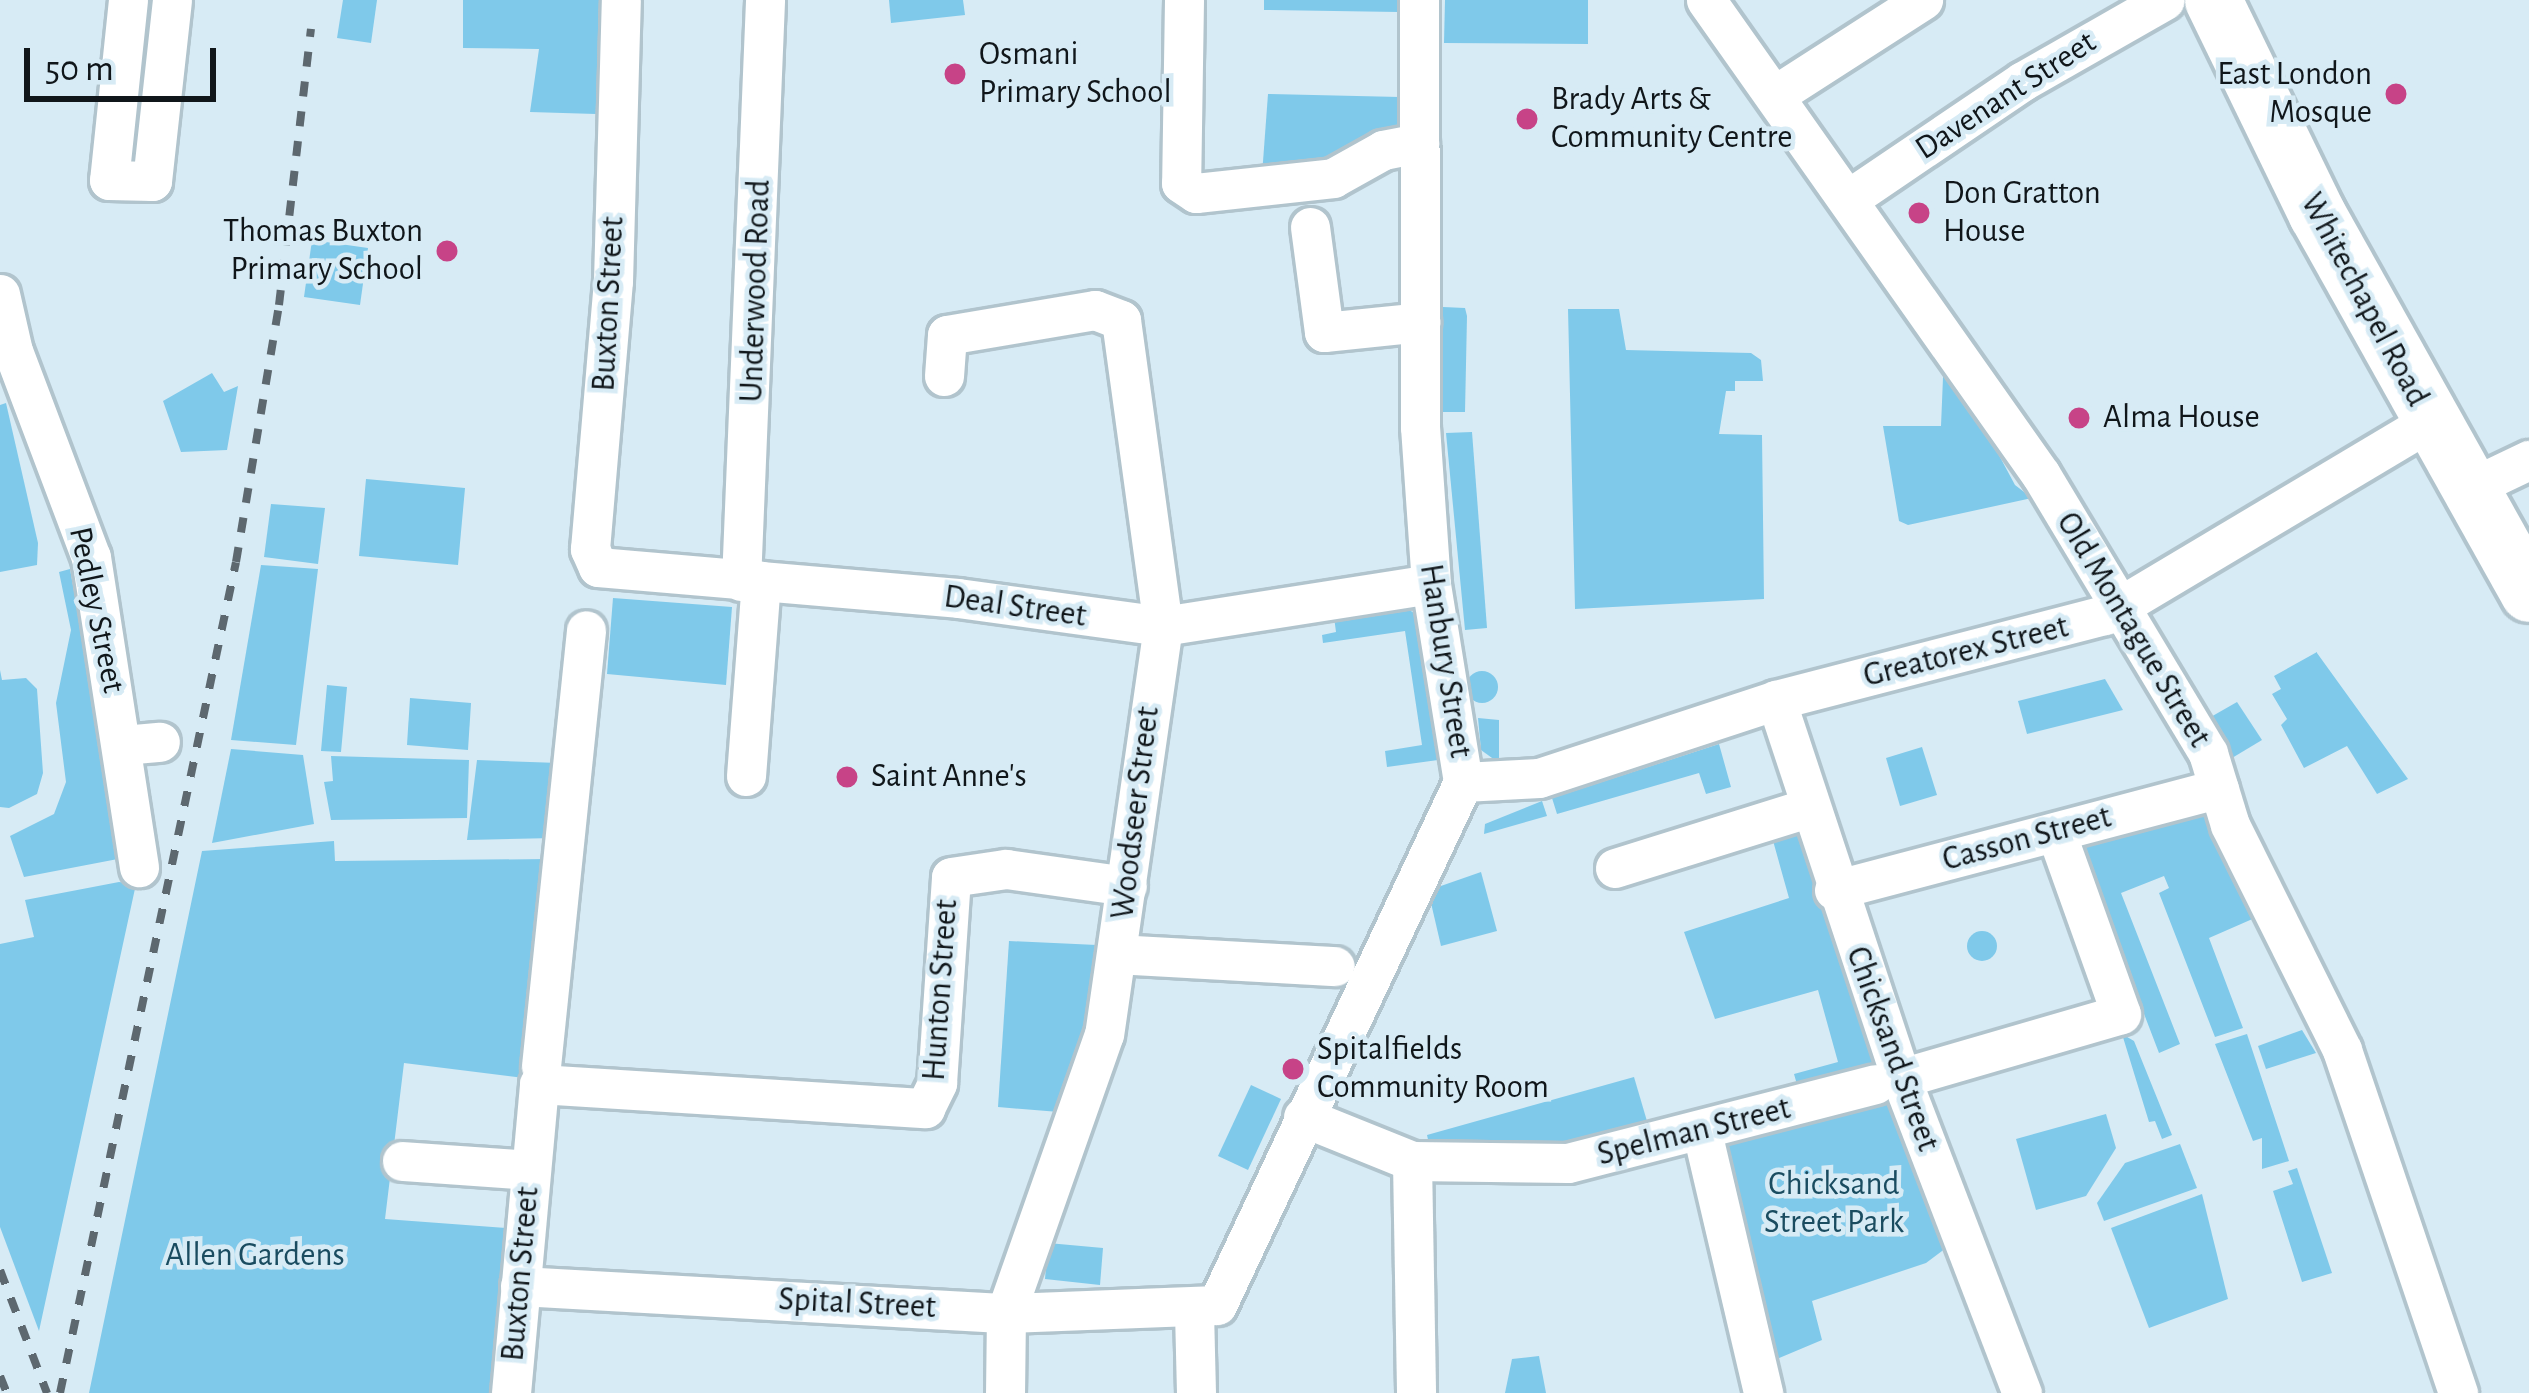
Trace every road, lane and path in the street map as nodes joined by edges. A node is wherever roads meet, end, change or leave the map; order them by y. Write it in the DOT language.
graph roads {
  1 [pos="128,0"];
  2 [pos="172,0"];
  3 [pos="621,0"];
  4 [pos="765,0"];
  5 [pos="1184,0"];
  6 [pos="1419,0"];
  7 [pos="1706,0"];
  8 [pos="1923,0"];
  9 [pos="2164,0"];
  10 [pos="2213,0"];
  11 [pos="1775,95"];
  12 [pos="1419,143"];
  13 [pos="1850,198"];
  14 [pos="1310,226"];
  15 [pos="0,294"];
  16 [pos="1420,322"];
  17 [pos="944,376"];
  18 [pos="2429,422"];
  19 [pos="2529,460"];
  20 [pos="2466,490"];
  21 [pos="751,581"];
  22 [pos="1431,584"];
  23 [pos="2529,593"];
  24 [pos="591,600"];
  25 [pos="2122,606"];
  26 [pos="1162,626"];
  27 [pos="1776,700"];
  28 [pos="746,776"];
  29 [pos="1463,782"];
  30 [pos="2219,788"];
  31 [pos="1808,808"];
  32 [pos="2056,832"];
  33 [pos="139,867"];
  34 [pos="1615,868"];
  35 [pos="1127,886"];
  36 [pos="1834,890"];
  37 [pos="1118,954"];
  38 [pos="1335,966"];
  39 [pos="540,1075"];
  40 [pos="1888,1081"];
  41 [pos="1303,1118"];
  42 [pos="1702,1132"];
  43 [pos="402,1161"];
  44 [pos="1412,1161"];
  45 [pos="530,1170"];
  46 [pos="520,1286"];
  47 [pos="1194,1311"];
  48 [pos="1006,1313"];
  49 [pos="511,1393"];
  50 [pos="1005,1393"];
  51 [pos="1196,1393"];
  52 [pos="1416,1393"];
  53 [pos="1763,1393"];
  54 [pos="2022,1393"];
  55 [pos="2458,1393"];
  1 -- 2 [label="street"];
  3 -- 24 [label="street, Buxton Street"];
  4 -- 21 [label="street, Underwood Road"];
  5 -- 12 [label="street"];
  6 -- 12 [label="street, Hanbury Street"];
  7 -- 11 [label="street, Old Montague Street"];
  8 -- 11 [label="street"];
  9 -- 13 [label="street, Davenant Street"];
  10 -- 18 [label="highway, Whitechapel Road"];
  11 -- 13 [label="street, Old Montague Street"];
  12 -- 16 [label="street, Hanbury Street"];
  13 -- 25 [label="street, Old Montague Street"];
  14 -- 16 [label="street"];
  15 -- 33 [label="street, Pedley Street"];
  16 -- 22 [label="street, Hanbury Street"];
  17 -- 26 [label="street, Woodseer Street"];
  18 -- 20 [label="highway, Whitechapel Road"];
  18 -- 25 [label="street, Greatorex Street"];
  19 -- 20 [label="street"];
  20 -- 23 [label="highway, Whitechapel Road"];
  21 -- 24 [label="street, Deal Street"];
  21 -- 26 [label="street, Deal Street"];
  21 -- 28 [label="street, Underwood Road"];
  22 -- 26 [label="street, Deal Street"];
  22 -- 29 [label="street, Hanbury Street"];
  24 -- 39 [label="street, Buxton Street"];
  25 -- 27 [label="street, Greatorex Street"];
  25 -- 30 [label="street, Old Montague Street"];
  26 -- 35 [label="street, Woodseer Street"];
  27 -- 29 [label="street, Greatorex Street"];
  27 -- 31 [label="street, Chicksand Street"];
  29 -- 41 [label="street, Hanbury Street"];
  30 -- 32 [label="street, Casson Street"];
  30 -- 55 [label="street, Old Montague Street"];
  31 -- 34 [label="street"];
  31 -- 36 [label="street, Chicksand Street"];
  32 -- 36 [label="street, Casson Street"];
  32 -- 40 [label="street, Spelman Street"];
  35 -- 37 [label="street, Woodseer Street"];
  35 -- 39 [label="street, Hunton Street"];
  36 -- 40 [label="street, Chicksand Street"];
  37 -- 38 [label="street"];
  37 -- 48 [label="street, Woodseer Street"];
  39 -- 45 [label="street, Buxton Street"];
  40 -- 42 [label="street, Spelman Street"];
  40 -- 54 [label="street, Chicksand Street"];
  41 -- 44 [label="street, Spelman Street"];
  41 -- 47 [label="street, Hanbury Street"];
  42 -- 44 [label="street, Spelman Street"];
  42 -- 53 [label="street"];
  43 -- 45 [label="street"];
  44 -- 52 [label="street"];
  45 -- 46 [label="street, Buxton Street"];
  46 -- 48 [label="street, Spital Street"];
  46 -- 49 [label="street, Buxton Street"];
  47 -- 48 [label="street, Spital Street"];
  47 -- 51 [label="street"];
  48 -- 50 [label="street, Woodseer Street"];
}
